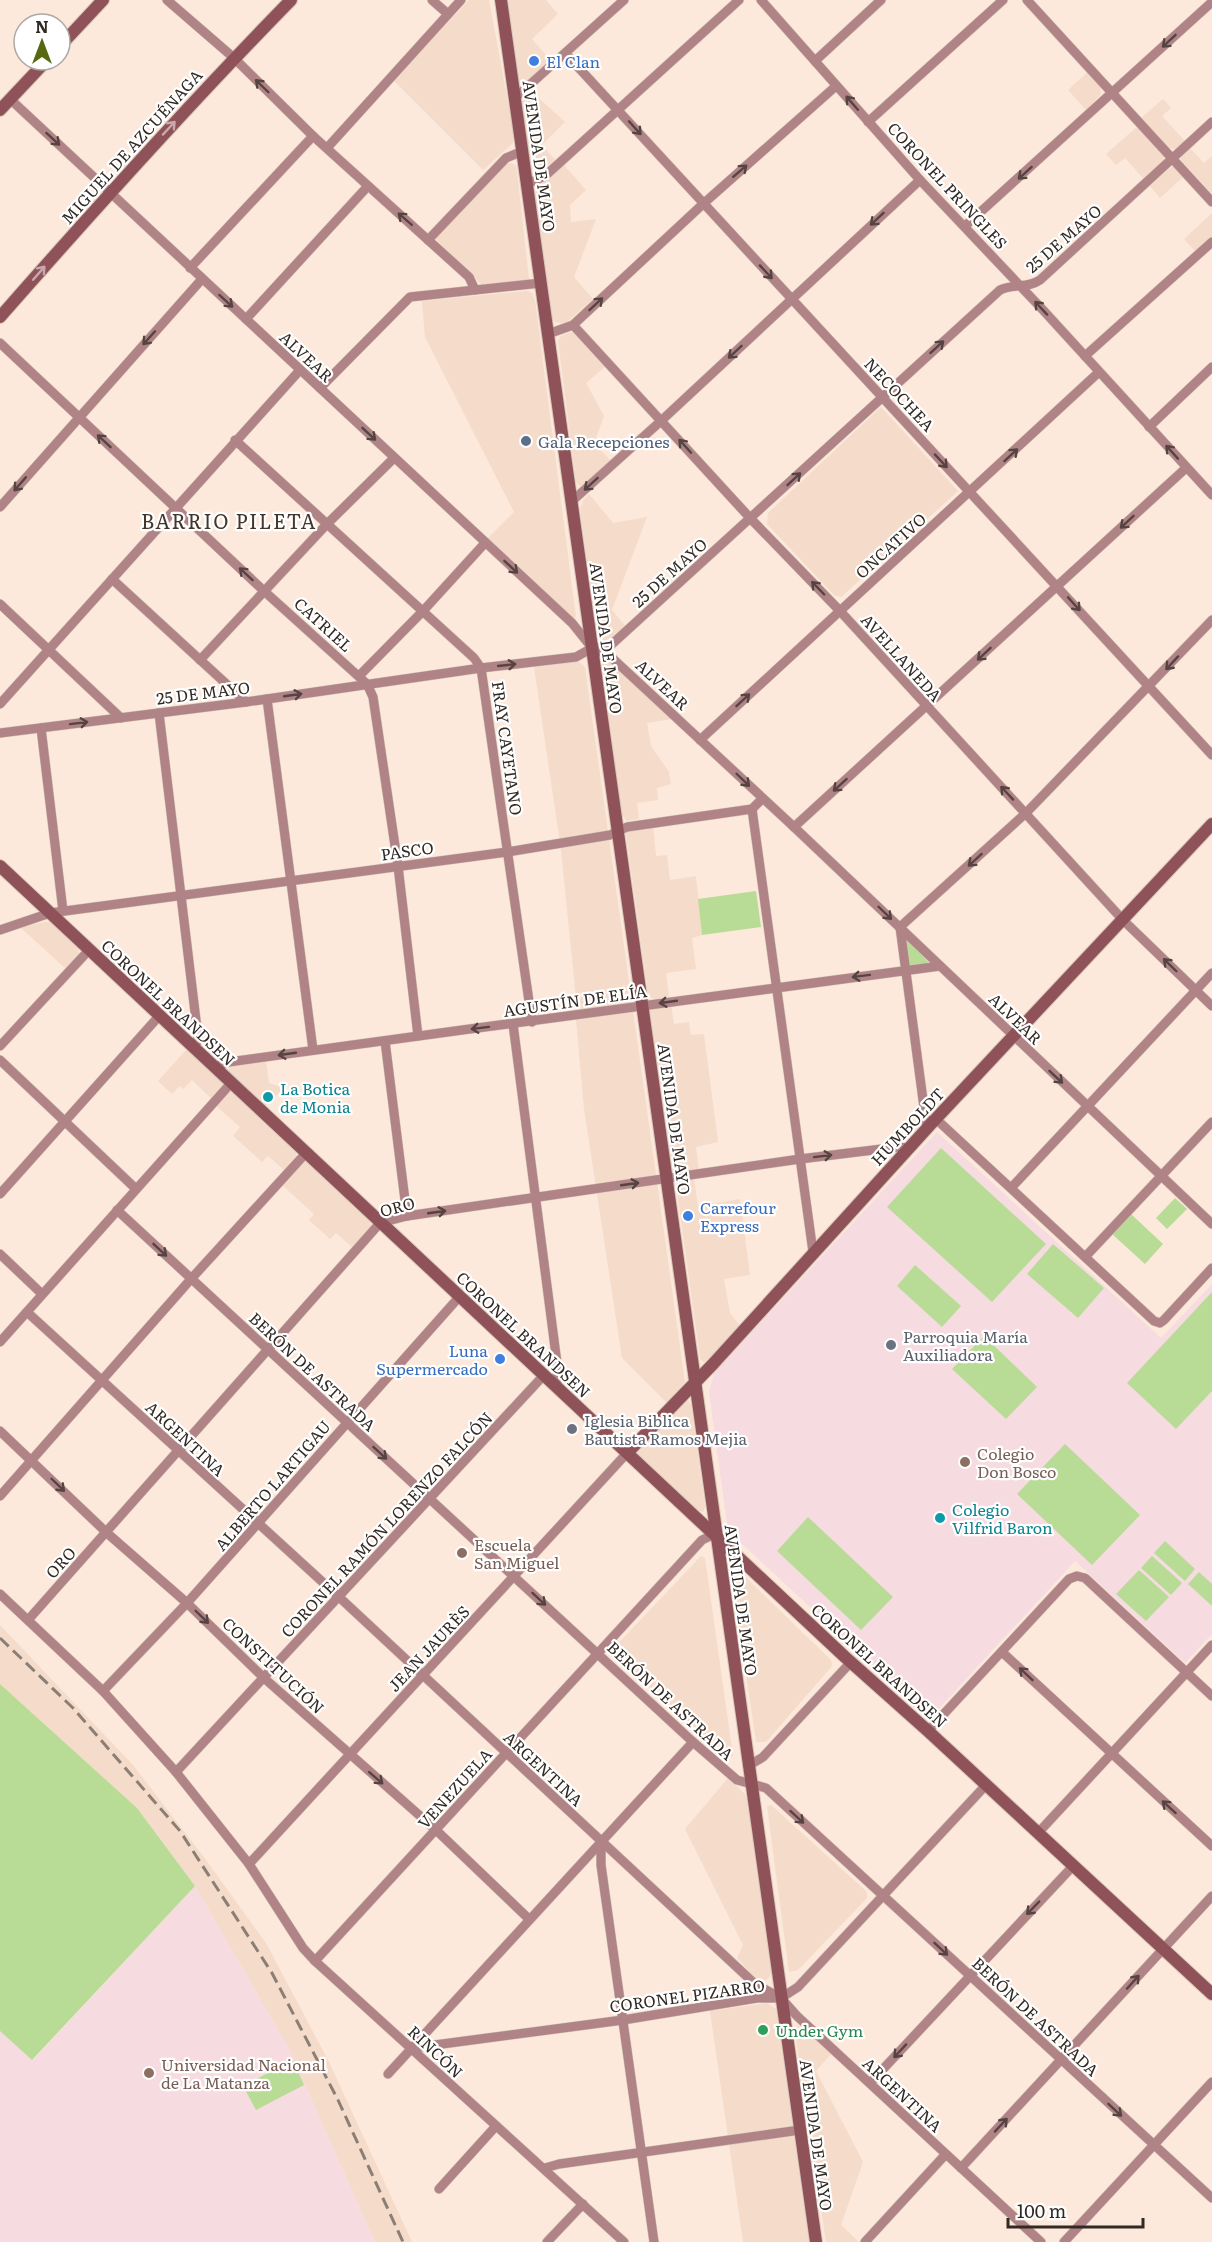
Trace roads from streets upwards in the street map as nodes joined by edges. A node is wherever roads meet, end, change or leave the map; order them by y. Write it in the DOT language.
graph roads {
  1 [pos="103,0"];
  2 [pos="167,0"];
  3 [pos="291,0"];
  4 [pos="432,0"];
  5 [pos="461,0"];
  6 [pos="501,0"];
  7 [pos="624,0"];
  8 [pos="739,0"];
  9 [pos="881,0"];
  10 [pos="1003,0"];
  11 [pos="1027,0"];
  12 [pos="764,1"];
  13 [pos="1212,2"];
  14 [pos="448,14"];
  15 [pos="72,33"];
  16 [pos="566,54"];
  17 [pos="234,58"];
  18 [pos="815,61"];
  19 [pos="36,72"];
  20 [pos="837,86"];
  21 [pos="1113,94"];
  22 [pos="515,98"];
  23 [pos="10,99"];
  24 [pos="0,110"];
  25 [pos="619,110"];
  26 [pos="868,122"];
  27 [pos="1212,122"];
  28 [pos="313,136"];
  29 [pos="327,148"];
  30 [pos="523,151"];
  31 [pos="1173,159"];
  32 [pos="920,180"];
  33 [pos="527,184"];
  34 [pos="368,186"];
  35 [pos="111,191"];
  36 [pos="1212,202"];
  37 [pos="703,204"];
  38 [pos="965,226"];
  39 [pos="428,240"];
  40 [pos="1212,242"];
  41 [pos="190,268"];
  42 [pos="202,279"];
  43 [pos="541,283"];
  44 [pos="1021,286"];
  45 [pos="474,290"];
  46 [pos="791,299"];
  47 [pos="0,317"];
  48 [pos="246,319"];
  49 [pos="573,325"];
  50 [pos="548,334"];
  51 [pos="0,343"];
  52 [pos="1085,356"];
  53 [pos="1212,367"];
  54 [pos="300,370"];
  55 [pos="1100,372"];
  56 [pos="320,388"];
  57 [pos="882,398"];
  58 [pos="79,417"];
  59 [pos="662,420"];
  60 [pos="1149,427"];
  61 [pos="235,440"];
  62 [pos="394,458"];
  63 [pos="1186,468"];
  64 [pos="970,492"];
  65 [pos="1211,492"];
  66 [pos="571,502"];
  67 [pos="0,507"];
  68 [pos="174,507"];
  69 [pos="751,519"];
  70 [pos="327,524"];
  71 [pos="485,543"];
  72 [pos="112,579"];
  73 [pos="1058,586"];
  74 [pos="264,591"];
  75 [pos="0,604"];
  76 [pos="423,611"];
  77 [pos="840,611"];
  78 [pos="1212,620"];
  79 [pos="592,648"];
  80 [pos="48,649"];
  81 [pos="200,660"];
  82 [pos="481,668"];
  83 [pos="359,676"];
  84 [pos="367,684"];
  85 [pos="1149,686"];
  86 [pos="267,699"];
  87 [pos="246,702"];
  88 [pos="0,704"];
  89 [pos="927,707"];
  90 [pos="159,713"];
  91 [pos="121,718"];
  92 [pos="41,728"];
  93 [pos="0,734"];
  94 [pos="700,740"];
  95 [pos="1212,755"];
  96 [pos="762,799"];
  97 [pos="752,809"];
  98 [pos="1026,813"];
  99 [pos="1212,824"];
  100 [pos="794,827"];
  101 [pos="618,830"];
  102 [pos="507,852"];
  103 [pos="0,866"];
  104 [pos="398,866"];
  105 [pos="291,881"];
  106 [pos="181,896"];
  107 [pos="57,912"];
  108 [pos="1123,920"];
  109 [pos="900,927"];
  110 [pos="0,930"];
  111 [pos="89,950"];
  112 [pos="940,966"];
  113 [pos="905,971"];
  114 [pos="1212,972"];
  115 [pos="775,987"];
  116 [pos="1196,990"];
  117 [pos="642,1005"];
  118 [pos="1212,1006"];
  119 [pos="160,1016"];
  120 [pos="532,1022"];
  121 [pos="513,1024"];
  122 [pos="418,1036"];
  123 [pos="1015,1037"];
  124 [pos="385,1041"];
  125 [pos="0,1046"];
  126 [pos="195,1049"];
  127 [pos="313,1050"];
  128 [pos="0,1060"];
  129 [pos="214,1067"];
  130 [pos="232,1082"];
  131 [pos="1086,1106"];
  132 [pos="936,1119"];
  133 [pos="65,1122"];
  134 [pos="1212,1122"];
  135 [pos="927,1130"];
  136 [pos="909,1148"];
  137 [pos="306,1153"];
  138 [pos="800,1159"];
  139 [pos="1161,1176"];
  140 [pos="666,1179"];
  141 [pos="135,1188"];
  142 [pos="1011,1188"];
  143 [pos="0,1194"];
  144 [pos="535,1197"];
  145 [pos="117,1210"];
  146 [pos="407,1216"];
  147 [pos="380,1223"];
  148 [pos="1212,1224"];
  149 [pos="813,1252"];
  150 [pos="0,1254"];
  151 [pos="1086,1256"];
  152 [pos="1212,1268"];
  153 [pos="191,1279"];
  154 [pos="42,1294"];
  155 [pos="460,1296"];
  156 [pos="27,1312"];
  157 [pos="0,1342"];
  158 [pos="268,1350"];
  159 [pos="544,1375"];
  160 [pos="101,1380"];
  161 [pos="696,1381"];
  162 [pos="558,1388"];
  163 [pos="347,1423"];
  164 [pos="0,1431"];
  165 [pos="179,1452"];
  166 [pos="628,1452"];
  167 [pos="32,1461"];
  168 [pos="0,1496"];
  169 [pos="429,1498"];
  170 [pos="258,1524"];
  171 [pos="107,1533"];
  172 [pos="716,1534"];
  173 [pos="514,1576"];
  174 [pos="0,1594"];
  175 [pos="339,1597"];
  176 [pos="187,1603"];
  177 [pos="28,1620"];
  178 [pos="1212,1645"];
  179 [pos="1002,1652"];
  180 [pos="598,1653"];
  181 [pos="851,1662"];
  182 [pos="1186,1672"];
  183 [pos="424,1676"];
  184 [pos="264,1678"];
  185 [pos="103,1691"];
  186 [pos="1212,1696"];
  187 [pos="928,1731"];
  188 [pos="693,1742"];
  189 [pos="507,1753"];
  190 [pos="349,1754"];
  191 [pos="1111,1754"];
  192 [pos="748,1766"];
  193 [pos="176,1772"];
  194 [pos="751,1784"];
  195 [pos="986,1785"];
  196 [pos="436,1830"];
  197 [pos="1038,1833"];
  198 [pos="601,1842"];
  199 [pos="1212,1846"];
  200 [pos="249,1864"];
  201 [pos="1073,1866"];
  202 [pos="884,1896"];
  203 [pos="1212,1896"];
  204 [pos="529,1919"];
  205 [pos="1163,1949"];
  206 [pos="315,1961"];
  207 [pos="969,1975"];
  208 [pos="1212,1994"];
  209 [pos="781,1998"];
  210 [pos="623,2020"];
  211 [pos="412,2048"];
  212 [pos="1062,2060"];
  213 [pos="388,2074"];
  214 [pos="1212,2082"];
  215 [pos="870,2083"];
  216 [pos="496,2126"];
  217 [pos="800,2130"];
  218 [pos="1154,2145"];
  219 [pos="643,2153"];
  220 [pos="945,2154"];
  221 [pos="544,2168"];
  222 [pos="961,2168"];
  223 [pos="439,2189"];
  224 [pos="1212,2198"];
  225 [pos="583,2205"];
  226 [pos="547,2242"];
  227 [pos="624,2242"];
  228 [pos="654,2242"];
  229 [pos="816,2242"];
  230 [pos="865,2242"];
  231 [pos="1041,2242"];
  232 [pos="1064,2242"];
  1 -- 15 [label="street"];
  2 -- 17 [label="street"];
  3 -- 17 [label="street, MIGUEL DE AZCUÉNAGA"];
  4 -- 14 [label="street"];
  5 -- 14 [label="street"];
  6 -- 22 [label="street, AVENIDA DE MAYO"];
  7 -- 16 [label="street"];
  8 -- 25 [label="street"];
  9 -- 18 [label="street"];
  10 -- 26 [label="street"];
  11 -- 21 [label="street"];
  12 -- 18 [label="street, CORONEL PRINGLES"];
  13 -- 21 [label="street, one-way"];
  14 -- 29 [label="street"];
  16 -- 22 [label="street"];
  16 -- 25 [label="street, NECOCHEA"];
  28 -- 17 [label="street, one-way"];
  35 -- 17 [label="street, MIGUEL DE AZCUÉNAGA, one-way"];
  18 -- 20 [label="street, CORONEL PRINGLES"];
  19 -- 23 [label="street"];
  26 -- 20 [label="street, CORONEL PRINGLES, one-way"];
  37 -- 20 [label="street, one-way"];
  21 -- 31 [label="street"];
  21 -- 38 [label="street, one-way"];
  22 -- 30 [label="street, AVENIDA DE MAYO"];
  23 -- 24 [label="street"];
  23 -- 35 [label="street, ALVEAR, one-way"];
  25 -- 33 [label="street"];
  25 -- 37 [label="street, NECOCHEA, one-way"];
  26 -- 32 [label="street, CORONEL PRINGLES"];
  27 -- 31 [label="street, 25 DE MAYO"];
  28 -- 29 [label="street"];
  28 -- 41 [label="street"];
  29 -- 34 [label="street"];
  30 -- 33 [label="street, AVENIDA DE MAYO"];
  30 -- 39 [label="street"];
  31 -- 36 [label="street"];
  31 -- 44 [label="street, 25 DE MAYO"];
  32 -- 38 [label="street, CORONEL PRINGLES"];
  32 -- 46 [label="street, one-way"];
  33 -- 43 [label="street, AVENIDA DE MAYO"];
  39 -- 34 [label="street, one-way"];
  34 -- 48 [label="street"];
  35 -- 41 [label="street, ALVEAR"];
  47 -- 35 [label="street, MIGUEL DE AZCUÉNAGA, one-way"];
  37 -- 46 [label="street, NECOCHEA, one-way"];
  49 -- 37 [label="street, one-way"];
  38 -- 44 [label="street, CORONEL PRINGLES"];
  39 -- 45 [label="street"];
  40 -- 52 [label="street"];
  41 -- 42 [label="street, ALVEAR"];
  42 -- 48 [label="street, ALVEAR, one-way"];
  42 -- 58 [label="street, one-way"];
  43 -- 45 [label="street"];
  43 -- 50 [label="street, AVENIDA DE MAYO"];
  52 -- 44 [label="street, CORONEL PRINGLES, one-way"];
  57 -- 44 [label="street, 25 DE MAYO, one-way"];
  45 -- 56 [label="street"];
  46 -- 57 [label="street, NECOCHEA"];
  46 -- 59 [label="street, one-way"];
  48 -- 54 [label="street, ALVEAR"];
  49 -- 50 [label="street"];
  49 -- 59 [label="street, AVELLANEDA"];
  50 -- 66 [label="street, AVENIDA DE MAYO"];
  51 -- 58 [label="street, CATRIEL"];
  52 -- 55 [label="street, CORONEL PRINGLES"];
  53 -- 60 [label="street"];
  54 -- 56 [label="street, ALVEAR"];
  54 -- 61 [label="street"];
  55 -- 60 [label="street, CORONEL PRINGLES"];
  64 -- 55 [label="street, ONCATIVO, one-way"];
  56 -- 62 [label="street, ALVEAR, one-way"];
  57 -- 64 [label="street, NECOCHEA, one-way"];
  69 -- 57 [label="street, 25 DE MAYO, one-way"];
  58 -- 67 [label="street, one-way"];
  68 -- 58 [label="street, CATRIEL, one-way"];
  59 -- 66 [label="street, one-way"];
  69 -- 59 [label="street, AVELLANEDA, one-way"];
  63 -- 60 [label="street, CORONEL PRINGLES, one-way"];
  61 -- 68 [label="street"];
  61 -- 70 [label="street, FRAY CAYETANO"];
  62 -- 70 [label="street"];
  62 -- 71 [label="street, ALVEAR"];
  63 -- 65 [label="street, CORONEL PRINGLES"];
  63 -- 73 [label="street, one-way"];
  64 -- 73 [label="street, NECOCHEA"];
  64 -- 77 [label="street, ONCATIVO"];
  66 -- 79 [label="street, AVENIDA DE MAYO"];
  68 -- 72 [label="street"];
  74 -- 68 [label="street, CATRIEL, one-way"];
  77 -- 69 [label="street, AVELLANEDA, one-way"];
  69 -- 79 [label="street, 25 DE MAYO"];
  70 -- 74 [label="street"];
  70 -- 76 [label="street, FRAY CAYETANO"];
  71 -- 76 [label="street"];
  71 -- 79 [label="street, ALVEAR, one-way"];
  72 -- 80 [label="street"];
  72 -- 81 [label="street"];
  73 -- 85 [label="street, NECOCHEA, one-way"];
  73 -- 89 [label="street, one-way"];
  74 -- 81 [label="street"];
  74 -- 83 [label="street, CATRIEL"];
  75 -- 80 [label="street"];
  76 -- 82 [label="street, FRAY CAYETANO"];
  76 -- 83 [label="street"];
  77 -- 89 [label="street, AVELLANEDA"];
  94 -- 77 [label="street, ONCATIVO, one-way"];
  78 -- 85 [label="street, one-way"];
  82 -- 79 [label="street, 25 DE MAYO, one-way"];
  79 -- 94 [label="street, ALVEAR"];
  79 -- 101 [label="street, AVENIDA DE MAYO"];
  80 -- 88 [label="street"];
  80 -- 91 [label="street"];
  81 -- 87 [label="street"];
  82 -- 84 [label="street, 25 DE MAYO"];
  82 -- 102 [label="street, FRAY CAYETANO"];
  83 -- 84 [label="street, CATRIEL"];
  86 -- 84 [label="street, 25 DE MAYO, one-way"];
  84 -- 104 [label="street, CATRIEL"];
  85 -- 95 [label="street, NECOCHEA"];
  85 -- 98 [label="street"];
  86 -- 87 [label="street, 25 DE MAYO"];
  86 -- 105 [label="street"];
  87 -- 90 [label="street, 25 DE MAYO"];
  98 -- 89 [label="street, AVELLANEDA, one-way"];
  89 -- 100 [label="street, one-way"];
  90 -- 91 [label="street, 25 DE MAYO"];
  90 -- 106 [label="street"];
  92 -- 91 [label="street, 25 DE MAYO, one-way"];
  92 -- 93 [label="street, 25 DE MAYO"];
  92 -- 107 [label="street"];
  94 -- 96 [label="street, ALVEAR, one-way"];
  96 -- 97 [label="street"];
  96 -- 100 [label="street, ALVEAR"];
  97 -- 101 [label="street, PASCO"];
  97 -- 115 [label="street"];
  98 -- 108 [label="street, AVELLANEDA"];
  98 -- 109 [label="street, one-way"];
  99 -- 108 [label="street, HUMBOLDT"];
  100 -- 109 [label="street, ALVEAR, one-way"];
  101 -- 102 [label="street, PASCO"];
  101 -- 117 [label="street, AVENIDA DE MAYO"];
  102 -- 104 [label="street, PASCO"];
  102 -- 120 [label="street, FRAY CAYETANO"];
  103 -- 107 [label="street, CORONEL BRANDSEN"];
  104 -- 105 [label="street, PASCO"];
  104 -- 122 [label="street, CATRIEL"];
  105 -- 106 [label="street, PASCO"];
  105 -- 127 [label="street"];
  106 -- 107 [label="street, PASCO"];
  106 -- 126 [label="street"];
  107 -- 110 [label="street, PASCO"];
  107 -- 111 [label="street, CORONEL BRANDSEN"];
  116 -- 108 [label="street, AVELLANEDA, one-way"];
  108 -- 123 [label="street, HUMBOLDT"];
  109 -- 112 [label="street, ALVEAR"];
  109 -- 113 [label="street"];
  111 -- 119 [label="street, CORONEL BRANDSEN"];
  111 -- 125 [label="street"];
  112 -- 113 [label="street, AGUSTÍN DE ELÍA"];
  112 -- 123 [label="street, ALVEAR"];
  113 -- 115 [label="street, AGUSTÍN DE ELÍA, one-way"];
  113 -- 135 [label="street"];
  114 -- 116 [label="street"];
  115 -- 117 [label="street, AGUSTÍN DE ELÍA, one-way"];
  115 -- 138 [label="street"];
  116 -- 118 [label="street, AVELLANEDA"];
  116 -- 131 [label="street"];
  117 -- 120 [label="street, AGUSTÍN DE ELÍA"];
  117 -- 140 [label="street, AVENIDA DE MAYO"];
  119 -- 126 [label="street, CORONEL BRANDSEN"];
  119 -- 133 [label="street"];
  120 -- 121 [label="street, AGUSTÍN DE ELÍA"];
  121 -- 122 [label="street, AGUSTÍN DE ELÍA, one-way"];
  121 -- 144 [label="street"];
  122 -- 124 [label="street, AGUSTÍN DE ELÍA"];
  123 -- 131 [label="street, ALVEAR, one-way"];
  123 -- 132 [label="street, HUMBOLDT"];
  124 -- 127 [label="street, AGUSTÍN DE ELÍA"];
  124 -- 146 [label="street"];
  126 -- 129 [label="street, CORONEL BRANDSEN"];
  127 -- 129 [label="street, AGUSTÍN DE ELÍA, one-way"];
  128 -- 133 [label="street"];
  129 -- 130 [label="street, CORONEL BRANDSEN"];
  130 -- 137 [label="street, CORONEL BRANDSEN"];
  130 -- 141 [label="street"];
  131 -- 139 [label="street, ALVEAR"];
  131 -- 142 [label="street"];
  132 -- 135 [label="street, HUMBOLDT"];
  132 -- 142 [label="street"];
  133 -- 141 [label="street"];
  133 -- 143 [label="street"];
  134 -- 139 [label="street"];
  135 -- 136 [label="street, HUMBOLDT"];
  138 -- 136 [label="street, ORO, one-way"];
  136 -- 149 [label="street, HUMBOLDT"];
  137 -- 147 [label="street, CORONEL BRANDSEN"];
  137 -- 153 [label="street"];
  138 -- 140 [label="street, ORO"];
  138 -- 149 [label="street"];
  139 -- 148 [label="street, ALVEAR"];
  139 -- 151 [label="street"];
  144 -- 140 [label="street, ORO, one-way"];
  140 -- 161 [label="street, AVENIDA DE MAYO"];
  141 -- 145 [label="street"];
  142 -- 151 [label="street"];
  146 -- 144 [label="street, ORO, one-way"];
  144 -- 162 [label="street"];
  145 -- 153 [label="street, BERÓN DE ASTRADA, one-way"];
  145 -- 154 [label="street"];
  146 -- 147 [label="street, ORO"];
  147 -- 155 [label="street, CORONEL BRANDSEN"];
  147 -- 158 [label="street, ORO"];
  149 -- 161 [label="street, HUMBOLDT"];
  150 -- 154 [label="street"];
  151 -- 152 [label="street"];
  153 -- 158 [label="street, BERÓN DE ASTRADA"];
  153 -- 160 [label="street"];
  154 -- 156 [label="street"];
  155 -- 159 [label="street, CORONEL BRANDSEN"];
  155 -- 163 [label="street, ALBERTO LARTIGAU"];
  156 -- 157 [label="street"];
  156 -- 160 [label="street, ARGENTINA"];
  158 -- 163 [label="street, BERÓN DE ASTRADA"];
  158 -- 165 [label="street, ORO"];
  159 -- 162 [label="street, CORONEL BRANDSEN"];
  159 -- 169 [label="street, CORONEL RAMÓN LORENZO FALCÓN"];
  160 -- 165 [label="street, ARGENTINA"];
  160 -- 167 [label="street"];
  161 -- 166 [label="street, HUMBOLDT"];
  161 -- 172 [label="street, AVENIDA DE MAYO"];
  162 -- 166 [label="street, CORONEL BRANDSEN"];
  163 -- 169 [label="street, BERÓN DE ASTRADA, one-way"];
  163 -- 170 [label="street, ALBERTO LARTIGAU"];
  164 -- 167 [label="street, CONSTITUCIÓN"];
  165 -- 170 [label="street, ARGENTINA"];
  165 -- 171 [label="street, ORO"];
  166 -- 172 [label="street, CORONEL BRANDSEN"];
  166 -- 173 [label="street, JEAN JAURÈS"];
  167 -- 168 [label="street"];
  167 -- 171 [label="street, CONSTITUCIÓN, one-way"];
  169 -- 173 [label="street, BERÓN DE ASTRADA"];
  169 -- 175 [label="street, CORONEL RAMÓN LORENZO FALCÓN"];
  170 -- 175 [label="street, ARGENTINA"];
  170 -- 176 [label="street, ALBERTO LARTIGAU"];
  171 -- 176 [label="street, CONSTITUCIÓN"];
  171 -- 177 [label="street, ORO"];
  172 -- 180 [label="street, VENEZUELA"];
  172 -- 181 [label="street, CORONEL BRANDSEN"];
  172 -- 192 [label="street, AVENIDA DE MAYO"];
  173 -- 180 [label="street, BERÓN DE ASTRADA, one-way"];
  173 -- 183 [label="street, JEAN JAURÈS"];
  174 -- 177 [label="street, RINCÓN"];
  175 -- 183 [label="street, ARGENTINA"];
  175 -- 184 [label="street, CORONEL RAMÓN LORENZO FALCÓN"];
  176 -- 184 [label="street, CONSTITUCIÓN, one-way"];
  176 -- 185 [label="street, ALBERTO LARTIGAU"];
  177 -- 185 [label="street, RINCÓN"];
  178 -- 182 [label="street"];
  179 -- 182 [label="street"];
  179 -- 187 [label="street"];
  191 -- 179 [label="street, one-way"];
  180 -- 188 [label="street, BERÓN DE ASTRADA"];
  180 -- 189 [label="street, VENEZUELA"];
  181 -- 187 [label="street, CORONEL BRANDSEN"];
  181 -- 192 [label="street"];
  182 -- 186 [label="street"];
  182 -- 191 [label="street"];
  183 -- 189 [label="street, ARGENTINA"];
  183 -- 190 [label="street, JEAN JAURÈS"];
  184 -- 190 [label="street, CONSTITUCIÓN"];
  184 -- 193 [label="street, CORONEL RAMÓN LORENZO FALCÓN"];
  185 -- 193 [label="street, RINCÓN"];
  187 -- 195 [label="street, CORONEL BRANDSEN"];
  188 -- 194 [label="street, BERÓN DE ASTRADA"];
  188 -- 198 [label="street"];
  189 -- 196 [label="street, VENEZUELA"];
  189 -- 198 [label="street, ARGENTINA"];
  190 -- 196 [label="street, CONSTITUCIÓN, one-way"];
  190 -- 200 [label="street, JEAN JAURÈS"];
  191 -- 197 [label="street"];
  199 -- 191 [label="street, one-way"];
  192 -- 194 [label="street, AVENIDA DE MAYO"];
  193 -- 200 [label="street, RINCÓN"];
  194 -- 202 [label="street, BERÓN DE ASTRADA, one-way"];
  194 -- 209 [label="street, AVENIDA DE MAYO"];
  195 -- 197 [label="street, CORONEL BRANDSEN"];
  195 -- 202 [label="street, CORONEL PIZARRO"];
  196 -- 204 [label="street, CONSTITUCIÓN"];
  196 -- 206 [label="street, VENEZUELA"];
  197 -- 201 [label="street, CORONEL BRANDSEN"];
  198 -- 204 [label="street"];
  198 -- 209 [label="street, ARGENTINA"];
  198 -- 210 [label="street"];
  200 -- 206 [label="street, RINCÓN"];
  201 -- 205 [label="street, CORONEL BRANDSEN"];
  201 -- 207 [label="street, one-way"];
  202 -- 207 [label="street, BERÓN DE ASTRADA, one-way"];
  202 -- 209 [label="street, CORONEL PIZARRO"];
  203 -- 205 [label="street"];
  204 -- 211 [label="street"];
  205 -- 208 [label="street, CORONEL BRANDSEN"];
  212 -- 205 [label="street, one-way"];
  206 -- 211 [label="street, RINCÓN"];
  207 -- 212 [label="street, BERÓN DE ASTRADA"];
  207 -- 215 [label="street, one-way"];
  209 -- 210 [label="street, CORONEL PIZARRO"];
  209 -- 215 [label="street, ARGENTINA"];
  209 -- 217 [label="street, AVENIDA DE MAYO"];
  210 -- 211 [label="street, CORONEL PIZARRO"];
  210 -- 219 [label="street"];
  211 -- 213 [label="street"];
  211 -- 216 [label="street, RINCÓN"];
  212 -- 218 [label="street, BERÓN DE ASTRADA, one-way"];
  222 -- 212 [label="street, one-way"];
  214 -- 218 [label="street"];
  215 -- 220 [label="street, ARGENTINA"];
  216 -- 221 [label="street, RINCÓN"];
  216 -- 223 [label="street"];
  217 -- 219 [label="street"];
  217 -- 229 [label="street, AVENIDA DE MAYO"];
  218 -- 224 [label="street, BERÓN DE ASTRADA"];
  218 -- 232 [label="street"];
  219 -- 221 [label="street"];
  219 -- 228 [label="street"];
  220 -- 222 [label="street, ARGENTINA"];
  220 -- 230 [label="street"];
  221 -- 225 [label="street, RINCÓN"];
  222 -- 231 [label="street, ARGENTINA"];
  225 -- 226 [label="street"];
  225 -- 227 [label="street, RINCÓN"];
}
